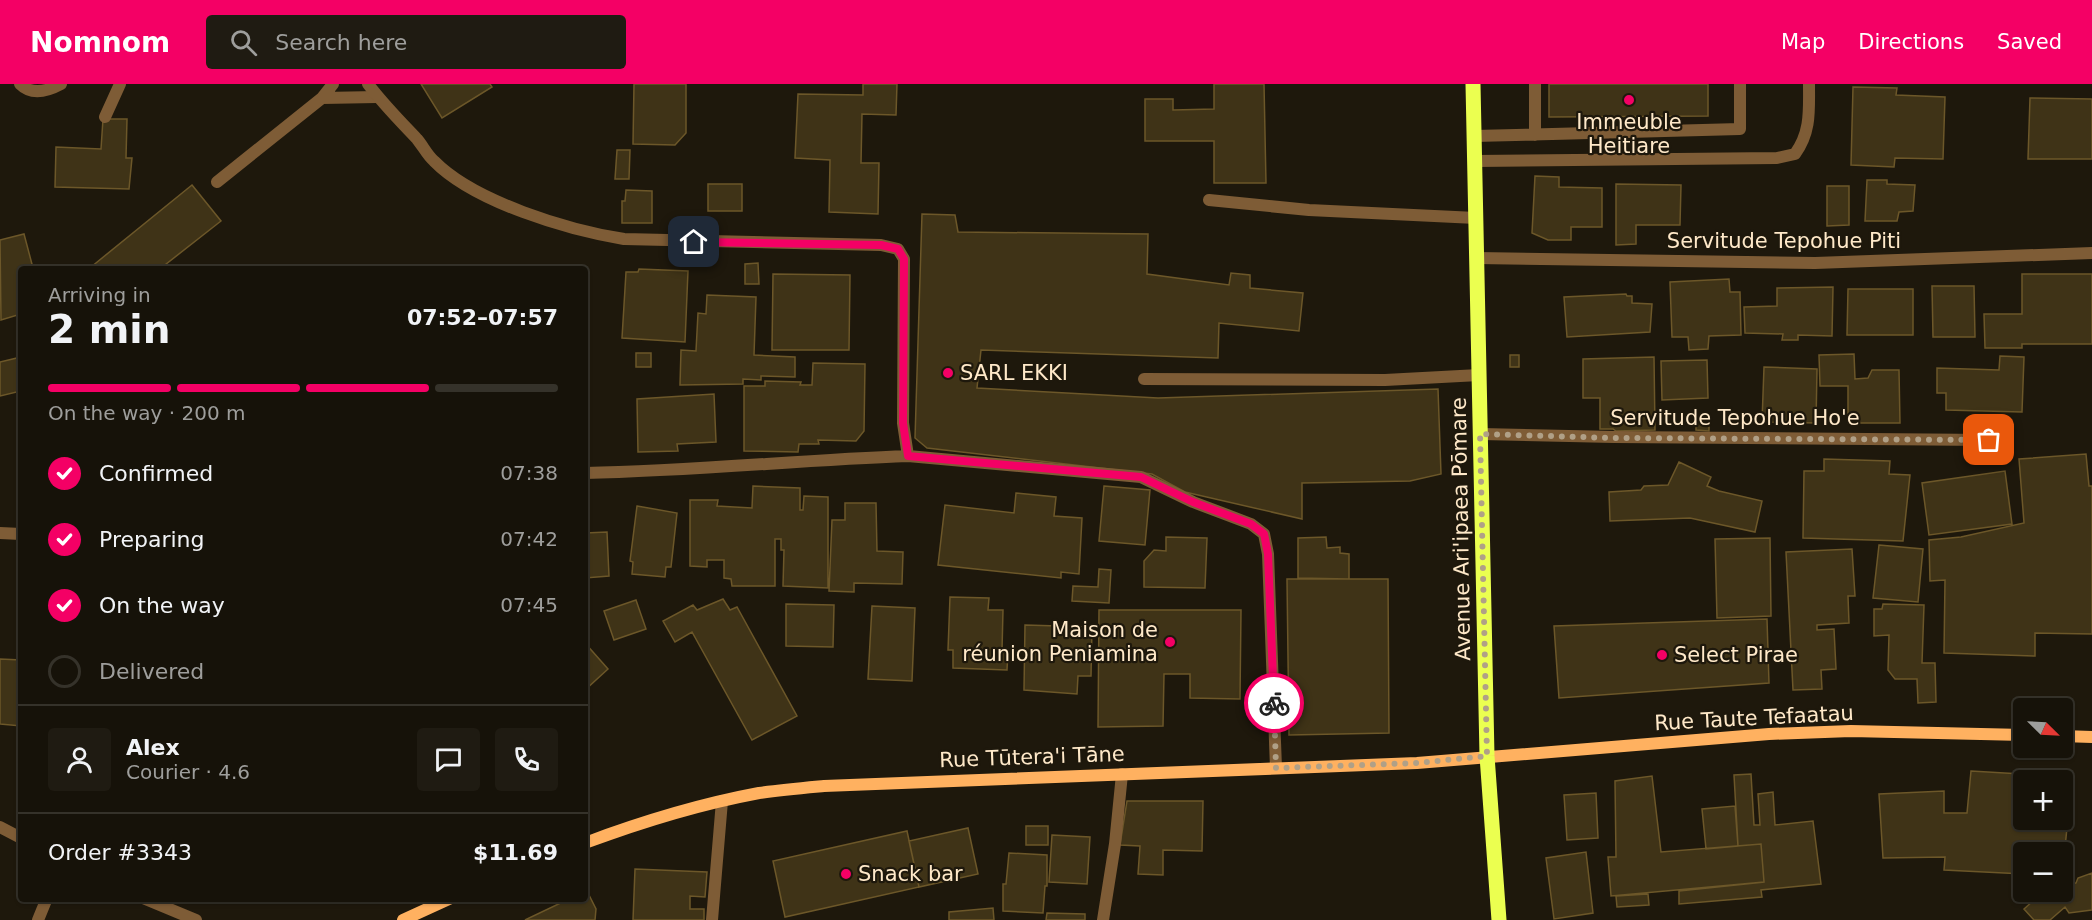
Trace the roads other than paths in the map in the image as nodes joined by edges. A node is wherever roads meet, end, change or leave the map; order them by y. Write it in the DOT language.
graph roads {
  1 [pos="20,84"];
  2 [pos="61,84"];
  3 [pos="120,84"];
  4 [pos="333,84"];
  5 [pos="368,84"];
  6 [pos="1473,84"];
  7 [pos="1535,84"];
  8 [pos="1740,84"];
  9 [pos="1809,84"];
  10 [pos="377,97"];
  11 [pos="322,98"];
  12 [pos="105,117"];
  13 [pos="1535,135"];
  14 [pos="1474,136"];
  15 [pos="1475,161"];
  16 [pos="218,182"];
  17 [pos="1209,200"];
  18 [pos="1476,218"];
  19 [pos="2092,253"];
  20 [pos="1477,258"];
  21 [pos="1479,375"];
  22 [pos="1144,379"];
  23 [pos="1480,434"];
  24 [pos="1989,440"];
  25 [pos="908,456"];
  26 [pos="588,473"];
  27 [pos="0,533"];
  28 [pos="18,534"];
  29 [pos="2013,735"];
  30 [pos="2073,736"];
  31 [pos="2092,737"];
  32 [pos="1487,756"];
  33 [pos="1276,768"];
  34 [pos="1122,774"];
  35 [pos="722,801"];
  36 [pos="0,827"];
  37 [pos="18,836"];
  38 [pos="588,842"];
  39 [pos="45,902"];
  40 [pos="153,902"];
  41 [pos="439,902"];
  42 [pos="38,920"];
  43 [pos="196,920"];
  44 [pos="403,920"];
  45 [pos="712,920"];
  46 [pos="1103,920"];
  47 [pos="1499,920"];
  1 -- 2 [label="street"];
  3 -- 12 [label="street"];
  4 -- 11 [label="street"];
  5 -- 10 [label="street"];
  6 -- 14 [label="main road, Avenue Ari'ipaea Pōmare"];
  7 -- 13 [label="street"];
  8 -- 13 [label="street"];
  9 -- 15 [label="street"];
  10 -- 11 [label="street"];
  10 -- 25 [label="street"];
  11 -- 16 [label="street"];
  13 -- 14 [label="street"];
  14 -- 15 [label="main road, Avenue Ari'ipaea Pōmare"];
  15 -- 18 [label="main road, Avenue Ari'ipaea Pōmare"];
  17 -- 18 [label="street"];
  18 -- 20 [label="main road, Avenue Ari'ipaea Pōmare"];
  19 -- 20 [label="street, Servitude Tepohue Piti"];
  20 -- 21 [label="main road, Avenue Ari'ipaea Pōmare"];
  21 -- 22 [label="street"];
  21 -- 23 [label="main road, Avenue Ari'ipaea Pōmare"];
  23 -- 24 [label="street, Servitude Tepohue Ho'e"];
  23 -- 32 [label="main road, Avenue Ari'ipaea Pōmare"];
  25 -- 26 [label="street"];
  25 -- 33 [label="street"];
  27 -- 28 [label="street"];
  29 -- 32 [label="main road, Rue Taute Tefaatau"];
  30 -- 31 [label="main road"];
  32 -- 33 [label="main road, Rue Tūtera'i Tāne"];
  32 -- 47 [label="main road, Avenue Ari'ipaea Pōmare"];
  33 -- 34 [label="main road, Rue Tūtera'i Tāne"];
  34 -- 35 [label="main road, Rue Tūtera'i Tāne"];
  34 -- 46 [label="street"];
  35 -- 38 [label="main road, Rue Tūtera'i Tāne"];
  35 -- 45 [label="street"];
  36 -- 37 [label="street"];
  39 -- 42 [label="street"];
  40 -- 43 [label="street"];
  41 -- 44 [label="main road"];
}
